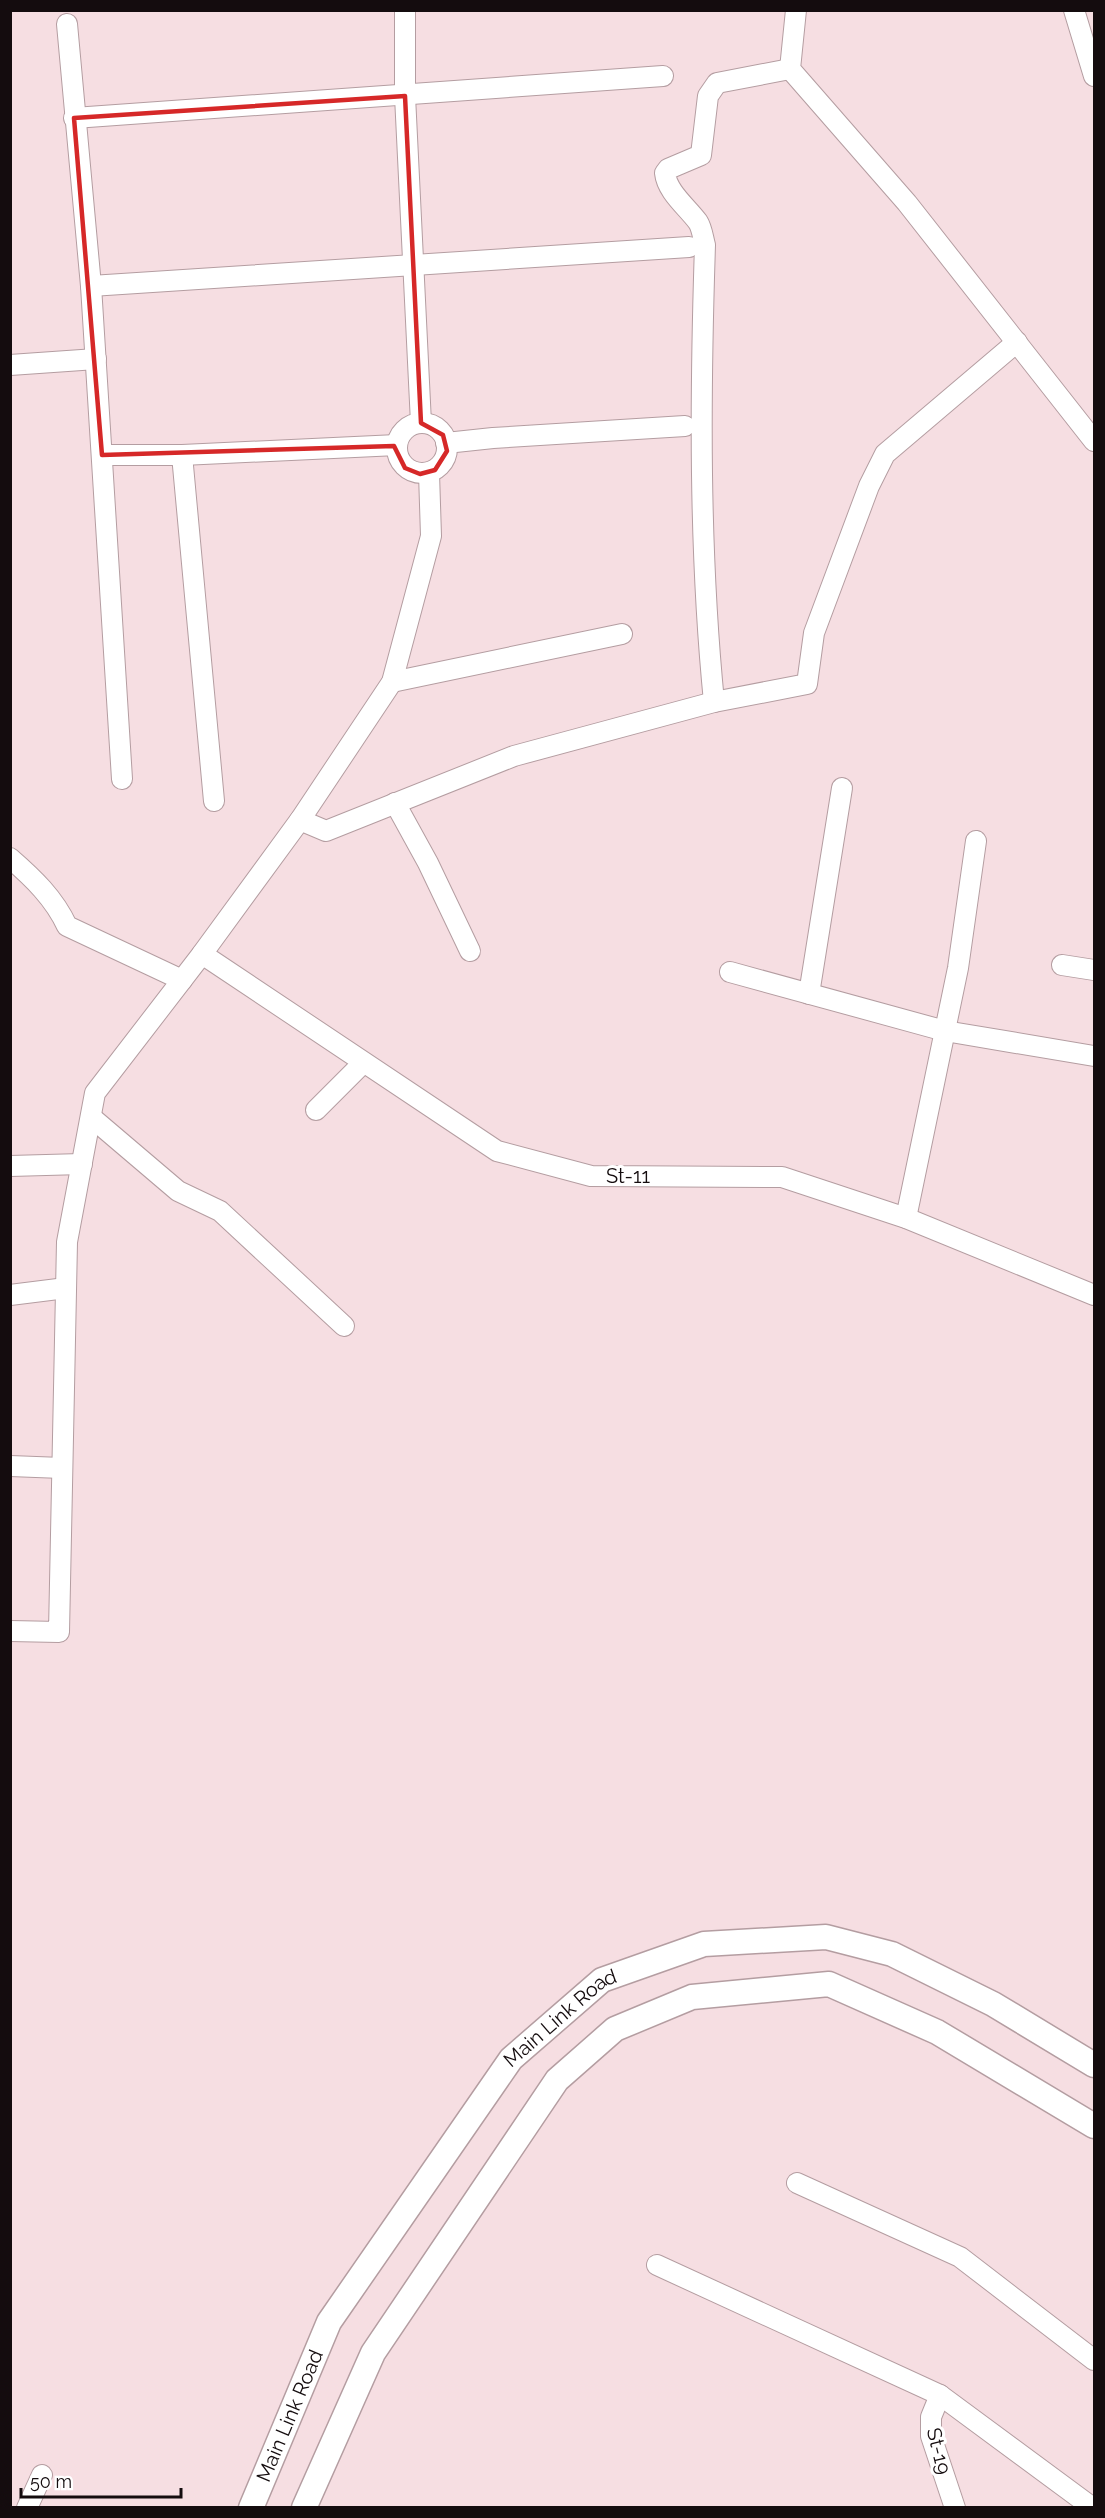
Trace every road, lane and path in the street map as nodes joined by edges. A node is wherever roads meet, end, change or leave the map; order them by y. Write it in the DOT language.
graph roads {
  1 [pos="405,10"];
  2 [pos="796,10"];
  3 [pos="1074,10"];
  4 [pos="67,24"];
  5 [pos="790,69"];
  6 [pos="663,76"];
  7 [pos="1095,76"];
  8 [pos="405,96"];
  9 [pos="74,118"];
  10 [pos="689,248"];
  11 [pos="415,267"];
  12 [pos="91,286"];
  13 [pos="1017,342"];
  14 [pos="96,359"];
  15 [pos="10,365"];
  16 [pos="421,423"];
  17 [pos="684,426"];
  18 [pos="1095,441"];
  19 [pos="446,444"];
  20 [pos="397,445"];
  21 [pos="102,455"];
  22 [pos="182,455"];
  23 [pos="429,472"];
  24 [pos="622,634"];
  25 [pos="392,682"];
  26 [pos="714,702"];
  27 [pos="122,779"];
  28 [pos="842,788"];
  29 [pos="214,801"];
  30 [pos="395,803"];
  31 [pos="300,820"];
  32 [pos="976,841"];
  33 [pos="10,858"];
  34 [pos="470,951"];
  35 [pos="202,954"];
  36 [pos="1062,965"];
  37 [pos="1095,970"];
  38 [pos="730,972"];
  39 [pos="182,980"];
  40 [pos="809,994"];
  41 [pos="945,1031"];
  42 [pos="1095,1056"];
  43 [pos="363,1063"];
  44 [pos="316,1110"];
  45 [pos="91,1117"];
  46 [pos="82,1164"];
  47 [pos="10,1167"];
  48 [pos="906,1218"];
  49 [pos="66,1288"];
  50 [pos="1095,1294"];
  51 [pos="10,1295"];
  52 [pos="344,1326"];
  53 [pos="10,1466"];
  54 [pos="62,1468"];
  55 [pos="10,1631"];
  56 [pos="1095,2065"];
  57 [pos="1095,2126"];
  58 [pos="796,2183"];
  59 [pos="657,2265"];
  60 [pos="1095,2360"];
  61 [pos="939,2395"];
  62 [pos="42,2475"];
  63 [pos="27,2508"];
  64 [pos="251,2508"];
  65 [pos="304,2508"];
  66 [pos="956,2508"];
  67 [pos="1093,2508"];
  1 -- 8 [label="street"];
  2 -- 5 [label="street"];
  3 -- 7 [label="street"];
  4 -- 9 [label="street"];
  5 -- 13 [label="street"];
  5 -- 26 [label="street"];
  6 -- 8 [label="street"];
  8 -- 9 [label="street"];
  8 -- 11 [label="street"];
  9 -- 12 [label="street"];
  10 -- 11 [label="street"];
  11 -- 12 [label="street"];
  11 -- 16 [label="street"];
  12 -- 14 [label="street"];
  13 -- 18 [label="street"];
  13 -- 26 [label="street"];
  14 -- 15 [label="street"];
  14 -- 21 [label="street"];
  16 -- 19 [label="street"];
  16 -- 20 [label="street"];
  17 -- 19 [label="street"];
  19 -- 23 [label="street"];
  20 -- 22 [label="street"];
  20 -- 23 [label="street"];
  21 -- 22 [label="street"];
  21 -- 27 [label="street"];
  22 -- 29 [label="street"];
  23 -- 25 [label="street"];
  24 -- 25 [label="street"];
  25 -- 31 [label="street"];
  26 -- 30 [label="street"];
  28 -- 40 [label="street"];
  30 -- 31 [label="street"];
  30 -- 34 [label="street"];
  31 -- 35 [label="street"];
  32 -- 41 [label="street"];
  33 -- 39 [label="street"];
  35 -- 39 [label="street"];
  35 -- 43 [label="street, St-11"];
  36 -- 37 [label="street"];
  38 -- 40 [label="street"];
  39 -- 45 [label="street"];
  40 -- 41 [label="street"];
  41 -- 42 [label="street"];
  41 -- 48 [label="street"];
  43 -- 44 [label="street"];
  43 -- 48 [label="street, St-11"];
  45 -- 46 [label="street"];
  45 -- 52 [label="street"];
  46 -- 47 [label="street"];
  46 -- 49 [label="street"];
  48 -- 50 [label="street, St-11"];
  49 -- 51 [label="street"];
  49 -- 54 [label="street"];
  53 -- 54 [label="street"];
  54 -- 55 [label="street"];
  56 -- 64 [label="street, Main Link Road"];
  57 -- 65 [label="street, Main Link Road"];
  58 -- 60 [label="street"];
  59 -- 61 [label="street"];
  61 -- 66 [label="street, St-19"];
  61 -- 67 [label="street"];
  62 -- 63 [label="street"];
}
